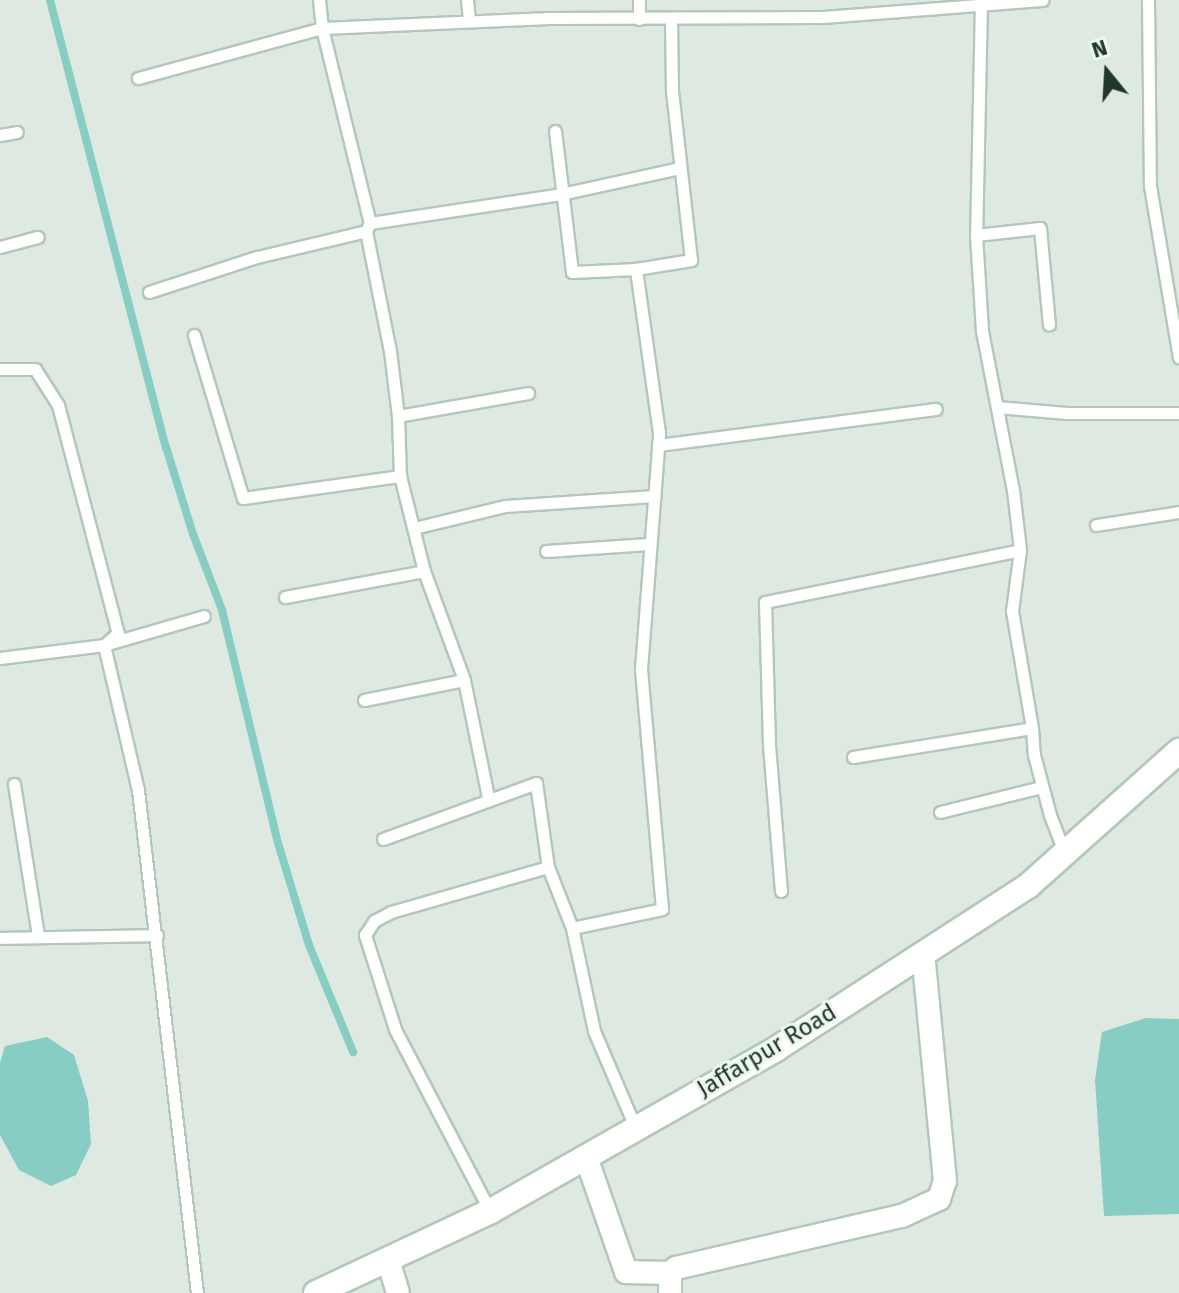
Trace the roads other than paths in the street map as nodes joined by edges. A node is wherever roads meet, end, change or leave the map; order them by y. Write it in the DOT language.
graph roads {
  1 [pos="319,0"];
  2 [pos="467,0"];
  3 [pos="639,0"];
  4 [pos="1042,0"];
  5 [pos="1148,0"];
  6 [pos="981,2"];
  7 [pos="881,6"];
  8 [pos="639,19"];
  9 [pos="671,19"];
  10 [pos="469,20"];
  11 [pos="322,28"];
  12 [pos="138,78"];
  13 [pos="555,131"];
  14 [pos="17,132"];
  15 [pos="0,135"];
  16 [pos="679,168"];
  17 [pos="561,194"];
  18 [pos="368,227"];
  19 [pos="976,235"];
  20 [pos="38,237"];
  21 [pos="0,247"];
  22 [pos="636,269"];
  23 [pos="149,292"];
  24 [pos="1176,321"];
  25 [pos="1049,325"];
  26 [pos="194,335"];
  27 [pos="1179,358"];
  28 [pos="0,369"];
  29 [pos="528,393"];
  30 [pos="997,407"];
  31 [pos="936,409"];
  32 [pos="1179,413"];
  33 [pos="398,416"];
  34 [pos="658,445"];
  35 [pos="400,476"];
  36 [pos="655,496"];
  37 [pos="1179,512"];
  38 [pos="1096,525"];
  39 [pos="414,528"];
  40 [pos="648,544"];
  41 [pos="1020,550"];
  42 [pos="546,551"];
  43 [pos="424,571"];
  44 [pos="285,597"];
  45 [pos="204,616"];
  46 [pos="104,645"];
  47 [pos="0,658"];
  48 [pos="464,680"];
  49 [pos="364,700"];
  50 [pos="1032,728"];
  51 [pos="1179,751"];
  52 [pos="853,757"];
  53 [pos="14,784"];
  54 [pos="1042,787"];
  55 [pos="488,797"];
  56 [pos="940,812"];
  57 [pos="383,839"];
  58 [pos="1065,854"];
  59 [pos="548,867"];
  60 [pos="781,891"];
  61 [pos="572,928"];
  62 [pos="157,935"];
  63 [pos="38,936"];
  64 [pos="0,938"];
  65 [pos="923,954"];
  66 [pos="636,1129"];
  67 [pos="586,1157"];
  68 [pos="491,1211"];
  69 [pos="388,1260"];
  70 [pos="670,1283"];
  71 [pos="197,1293"];
  72 [pos="316,1293"];
  73 [pos="398,1293"];
  1 -- 11 [label="lane"];
  2 -- 10 [label="lane"];
  3 -- 8 [label="lane"];
  4 -- 6 [label="lane"];
  5 -- 24 [label="lane"];
  6 -- 7 [label="lane"];
  6 -- 19 [label="lane"];
  7 -- 9 [label="lane"];
  8 -- 9 [label="lane"];
  8 -- 10 [label="lane"];
  9 -- 16 [label="lane"];
  10 -- 11 [label="lane"];
  11 -- 12 [label="lane"];
  11 -- 18 [label="lane"];
  13 -- 17 [label="lane"];
  14 -- 15 [label="lane"];
  16 -- 17 [label="lane"];
  16 -- 22 [label="lane"];
  17 -- 18 [label="lane"];
  17 -- 22 [label="lane"];
  18 -- 23 [label="lane"];
  18 -- 33 [label="lane"];
  19 -- 25 [label="lane"];
  19 -- 30 [label="lane"];
  20 -- 21 [label="lane"];
  22 -- 34 [label="lane"];
  24 -- 27 [label="lane"];
  26 -- 35 [label="lane"];
  28 -- 46 [label="lane"];
  29 -- 33 [label="lane"];
  30 -- 32 [label="lane"];
  30 -- 41 [label="lane"];
  31 -- 34 [label="lane"];
  33 -- 35 [label="lane"];
  34 -- 36 [label="lane"];
  35 -- 39 [label="lane"];
  36 -- 39 [label="lane"];
  36 -- 40 [label="lane"];
  37 -- 38 [label="lane"];
  39 -- 43 [label="lane"];
  40 -- 42 [label="lane"];
  40 -- 61 [label="lane"];
  41 -- 50 [label="lane"];
  41 -- 60 [label="lane"];
  43 -- 44 [label="lane"];
  43 -- 48 [label="lane"];
  45 -- 46 [label="lane"];
  46 -- 47 [label="lane"];
  46 -- 62 [label="lane"];
  48 -- 49 [label="lane"];
  48 -- 55 [label="lane"];
  50 -- 52 [label="lane"];
  50 -- 54 [label="lane"];
  51 -- 58 [label="street, Jaffarpur Road"];
  53 -- 63 [label="lane"];
  54 -- 56 [label="lane"];
  54 -- 58 [label="lane"];
  55 -- 57 [label="lane"];
  55 -- 59 [label="lane"];
  58 -- 65 [label="street, Jaffarpur Road"];
  59 -- 61 [label="lane"];
  59 -- 68 [label="lane"];
  61 -- 66 [label="lane"];
  62 -- 63 [label="lane"];
  62 -- 71 [label="lane"];
  63 -- 64 [label="lane"];
  65 -- 66 [label="street, Jaffarpur Road"];
  65 -- 70 [label="street"];
  66 -- 67 [label="street, Jaffarpur Road"];
  67 -- 68 [label="street, Jaffarpur Road"];
  67 -- 70 [label="street"];
  68 -- 69 [label="street, Jaffarpur Road"];
  69 -- 72 [label="street, Jaffarpur Road"];
  69 -- 73 [label="street"];
}
